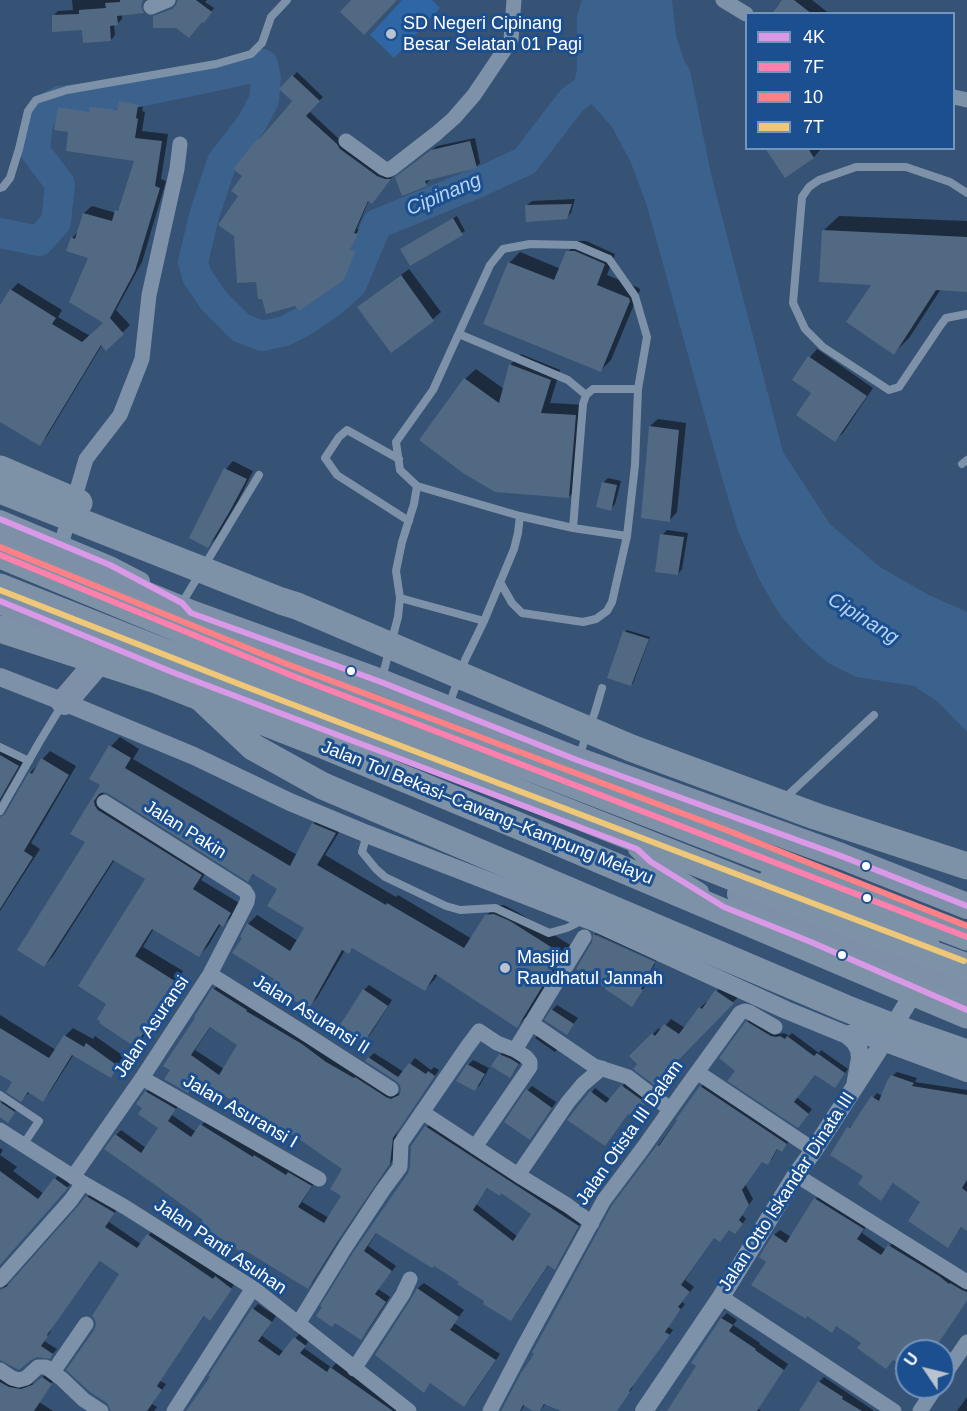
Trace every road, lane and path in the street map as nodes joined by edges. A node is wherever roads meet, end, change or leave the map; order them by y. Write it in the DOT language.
graph roads {
  1 [pos="168,0"];
  2 [pos="287,0"];
  3 [pos="514,0"];
  4 [pos="723,0"];
  5 [pos="151,7"];
  6 [pos="742,8"];
  7 [pos="346,141"];
  8 [pos="180,144"];
  9 [pos="0,188"];
  10 [pos="967,193"];
  11 [pos="967,314"];
  12 [pos="459,334"];
  13 [pos="638,388"];
  14 [pos="586,395"];
  15 [pos="399,459"];
  16 [pos="0,469"];
  17 [pos="259,475"];
  18 [pos="417,486"];
  19 [pos="0,490"];
  20 [pos="520,516"];
  21 [pos="409,521"];
  22 [pos="573,528"];
  23 [pos="627,536"];
  24 [pos="2,538"];
  25 [pos="61,544"];
  26 [pos="0,580"];
  27 [pos="500,582"];
  28 [pos="0,588"];
  29 [pos="400,598"];
  30 [pos="0,601"];
  31 [pos="297,606"];
  32 [pos="187,608"];
  33 [pos="483,621"];
  34 [pos="0,628"];
  35 [pos="111,646"];
  36 [pos="172,672"];
  37 [pos="0,676"];
  38 [pos="381,682"];
  39 [pos="602,688"];
  40 [pos="64,702"];
  41 [pos="448,708"];
  42 [pos="874,715"];
  43 [pos="394,734"];
  44 [pos="0,747"];
  45 [pos="577,760"];
  46 [pos="29,761"];
  47 [pos="104,802"];
  48 [pos="0,811"];
  49 [pos="763,819"];
  50 [pos="366,834"];
  51 [pos="967,866"];
  52 [pos="760,874"];
  53 [pos="245,891"];
  54 [pos="967,906"];
  55 [pos="967,926"];
  56 [pos="585,928"];
  57 [pos="967,937"];
  58 [pos="967,953"];
  59 [pos="967,967"];
  60 [pos="210,974"];
  61 [pos="922,979"];
  62 [pos="967,988"];
  63 [pos="967,1010"];
  64 [pos="967,1015"];
  65 [pos="531,1023"];
  66 [pos="775,1027"];
  67 [pos="847,1035"];
  68 [pos="883,1043"];
  69 [pos="515,1050"];
  70 [pos="967,1053"];
  71 [pos="602,1068"];
  72 [pos="697,1072"];
  73 [pos="967,1073"];
  74 [pos="142,1078"];
  75 [pos="855,1086"];
  76 [pos="391,1089"];
  77 [pos="0,1095"];
  78 [pos="670,1109"];
  79 [pos="422,1112"];
  80 [pos="0,1130"];
  81 [pos="23,1145"];
  82 [pos="475,1146"];
  83 [pos="814,1150"];
  84 [pos="518,1175"];
  85 [pos="796,1175"];
  86 [pos="320,1179"];
  87 [pos="78,1180"];
  88 [pos="592,1223"];
  89 [pos="410,1279"];
  90 [pos="0,1280"];
  91 [pos="967,1282"];
  92 [pos="253,1288"];
  93 [pos="721,1297"];
  94 [pos="86,1324"];
  95 [pos="298,1324"];
  96 [pos="967,1342"];
  97 [pos="955,1360"];
  98 [pos="354,1369"];
  99 [pos="0,1370"];
  100 [pos="53,1372"];
  101 [pos="101,1411"];
  102 [pos="174,1411"];
  103 [pos="409,1411"];
  104 [pos="490,1411"];
  105 [pos="644,1411"];
  106 [pos="894,1411"];
  1 -- 5 [label="street"];
  2 -- 9 [label="lane"];
  3 -- 7 [label="street"];
  4 -- 6 [label="street"];
  8 -- 25 [label="street"];
  10 -- 11 [label="lane"];
  12 -- 13 [label="lane"];
  12 -- 14 [label="lane"];
  12 -- 15 [label="lane"];
  13 -- 14 [label="lane"];
  13 -- 23 [label="lane"];
  14 -- 22 [label="lane"];
  15 -- 18 [label="lane"];
  15 -- 21 [label="lane"];
  16 -- 31 [label="highway, bridge"];
  17 -- 32 [label="lane"];
  18 -- 20 [label="lane"];
  18 -- 21 [label="lane"];
  19 -- 31 [label="highway, bridge"];
  20 -- 22 [label="lane"];
  20 -- 27 [label="lane"];
  21 -- 29 [label="lane"];
  22 -- 23 [label="lane"];
  23 -- 27 [label="lane"];
  24 -- 25 [label="street"];
  24 -- 32 [label="highway"];
  24 -- 55 [label="lane"];
  24 -- 57 [label="highway"];
  25 -- 32 [label="street"];
  26 -- 43 [label="lane"];
  27 -- 33 [label="lane"];
  28 -- 59 [label="highway"];
  29 -- 33 [label="lane"];
  29 -- 38 [label="lane"];
  30 -- 35 [label="highway"];
  31 -- 51 [label="highway, bridge"];
  32 -- 38 [label="highway"];
  33 -- 41 [label="lane"];
  34 -- 64 [label="highway, Jalan Tol Bekasi–Cawang–Kampung Melayu, bridge"];
  35 -- 36 [label="highway"];
  35 -- 40 [label="highway"];
  36 -- 61 [label="highway"];
  36 -- 70 [label="highway, bridge"];
  37 -- 40 [label="street"];
  38 -- 41 [label="highway"];
  39 -- 45 [label="lane"];
  40 -- 46 [label="lane"];
  40 -- 50 [label="street"];
  41 -- 45 [label="highway"];
  42 -- 49 [label="lane"];
  44 -- 46 [label="lane"];
  45 -- 49 [label="highway"];
  46 -- 48 [label="lane"];
  47 -- 53 [label="street, Jalan Pakin"];
  49 -- 54 [label="highway"];
  50 -- 56 [label="street"];
  50 -- 56 [label="lane"];
  52 -- 58 [label="lane"];
  53 -- 60 [label="street, Jalan Asuransi"];
  56 -- 65 [label="street"];
  56 -- 67 [label="street"];
  60 -- 74 [label="street, Jalan Asuransi"];
  60 -- 76 [label="street, Jalan Asuransi II"];
  61 -- 62 [label="highway"];
  61 -- 63 [label="street"];
  61 -- 68 [label="street, Jalan Otto Iskandar Dinata III"];
  65 -- 69 [label="street"];
  65 -- 71 [label="street"];
  66 -- 72 [label="street, Jalan Otista III Dalam"];
  67 -- 68 [label="street"];
  67 -- 75 [label="street"];
  68 -- 73 [label="street"];
  68 -- 75 [label="street, Jalan Otto Iskandar Dinata III"];
  69 -- 79 [label="street"];
  69 -- 82 [label="street"];
  71 -- 78 [label="street"];
  71 -- 84 [label="street"];
  72 -- 78 [label="street, Jalan Otista III Dalam"];
  72 -- 83 [label="street"];
  74 -- 86 [label="street, Jalan Asuransi I"];
  74 -- 87 [label="street, Jalan Asuransi"];
  75 -- 83 [label="street, Jalan Otto Iskandar Dinata III"];
  77 -- 81 [label="lane"];
  78 -- 88 [label="street, Jalan Otista III Dalam"];
  79 -- 82 [label="street"];
  79 -- 95 [label="street"];
  80 -- 81 [label="street, Jalan Panti Asuhan"];
  81 -- 87 [label="street, Jalan Panti Asuhan"];
  82 -- 84 [label="street"];
  83 -- 85 [label="street, Jalan Otto Iskandar Dinata III"];
  84 -- 88 [label="street"];
  85 -- 91 [label="street"];
  85 -- 93 [label="street, Jalan Otto Iskandar Dinata III"];
  87 -- 90 [label="street, Jalan Asuransi"];
  87 -- 92 [label="street, Jalan Panti Asuhan"];
  88 -- 104 [label="street, Jalan Otista III Dalam"];
  89 -- 98 [label="street"];
  92 -- 95 [label="street, Jalan Panti Asuhan"];
  92 -- 102 [label="street"];
  93 -- 105 [label="street, Jalan Otto Iskandar Dinata III"];
  93 -- 106 [label="street"];
  94 -- 100 [label="street"];
  95 -- 98 [label="street, Jalan Panti Asuhan"];
  96 -- 97 [label="street"];
  98 -- 103 [label="street, Jalan Panti Asuhan"];
  99 -- 100 [label="street"];
  100 -- 101 [label="street"];
}
